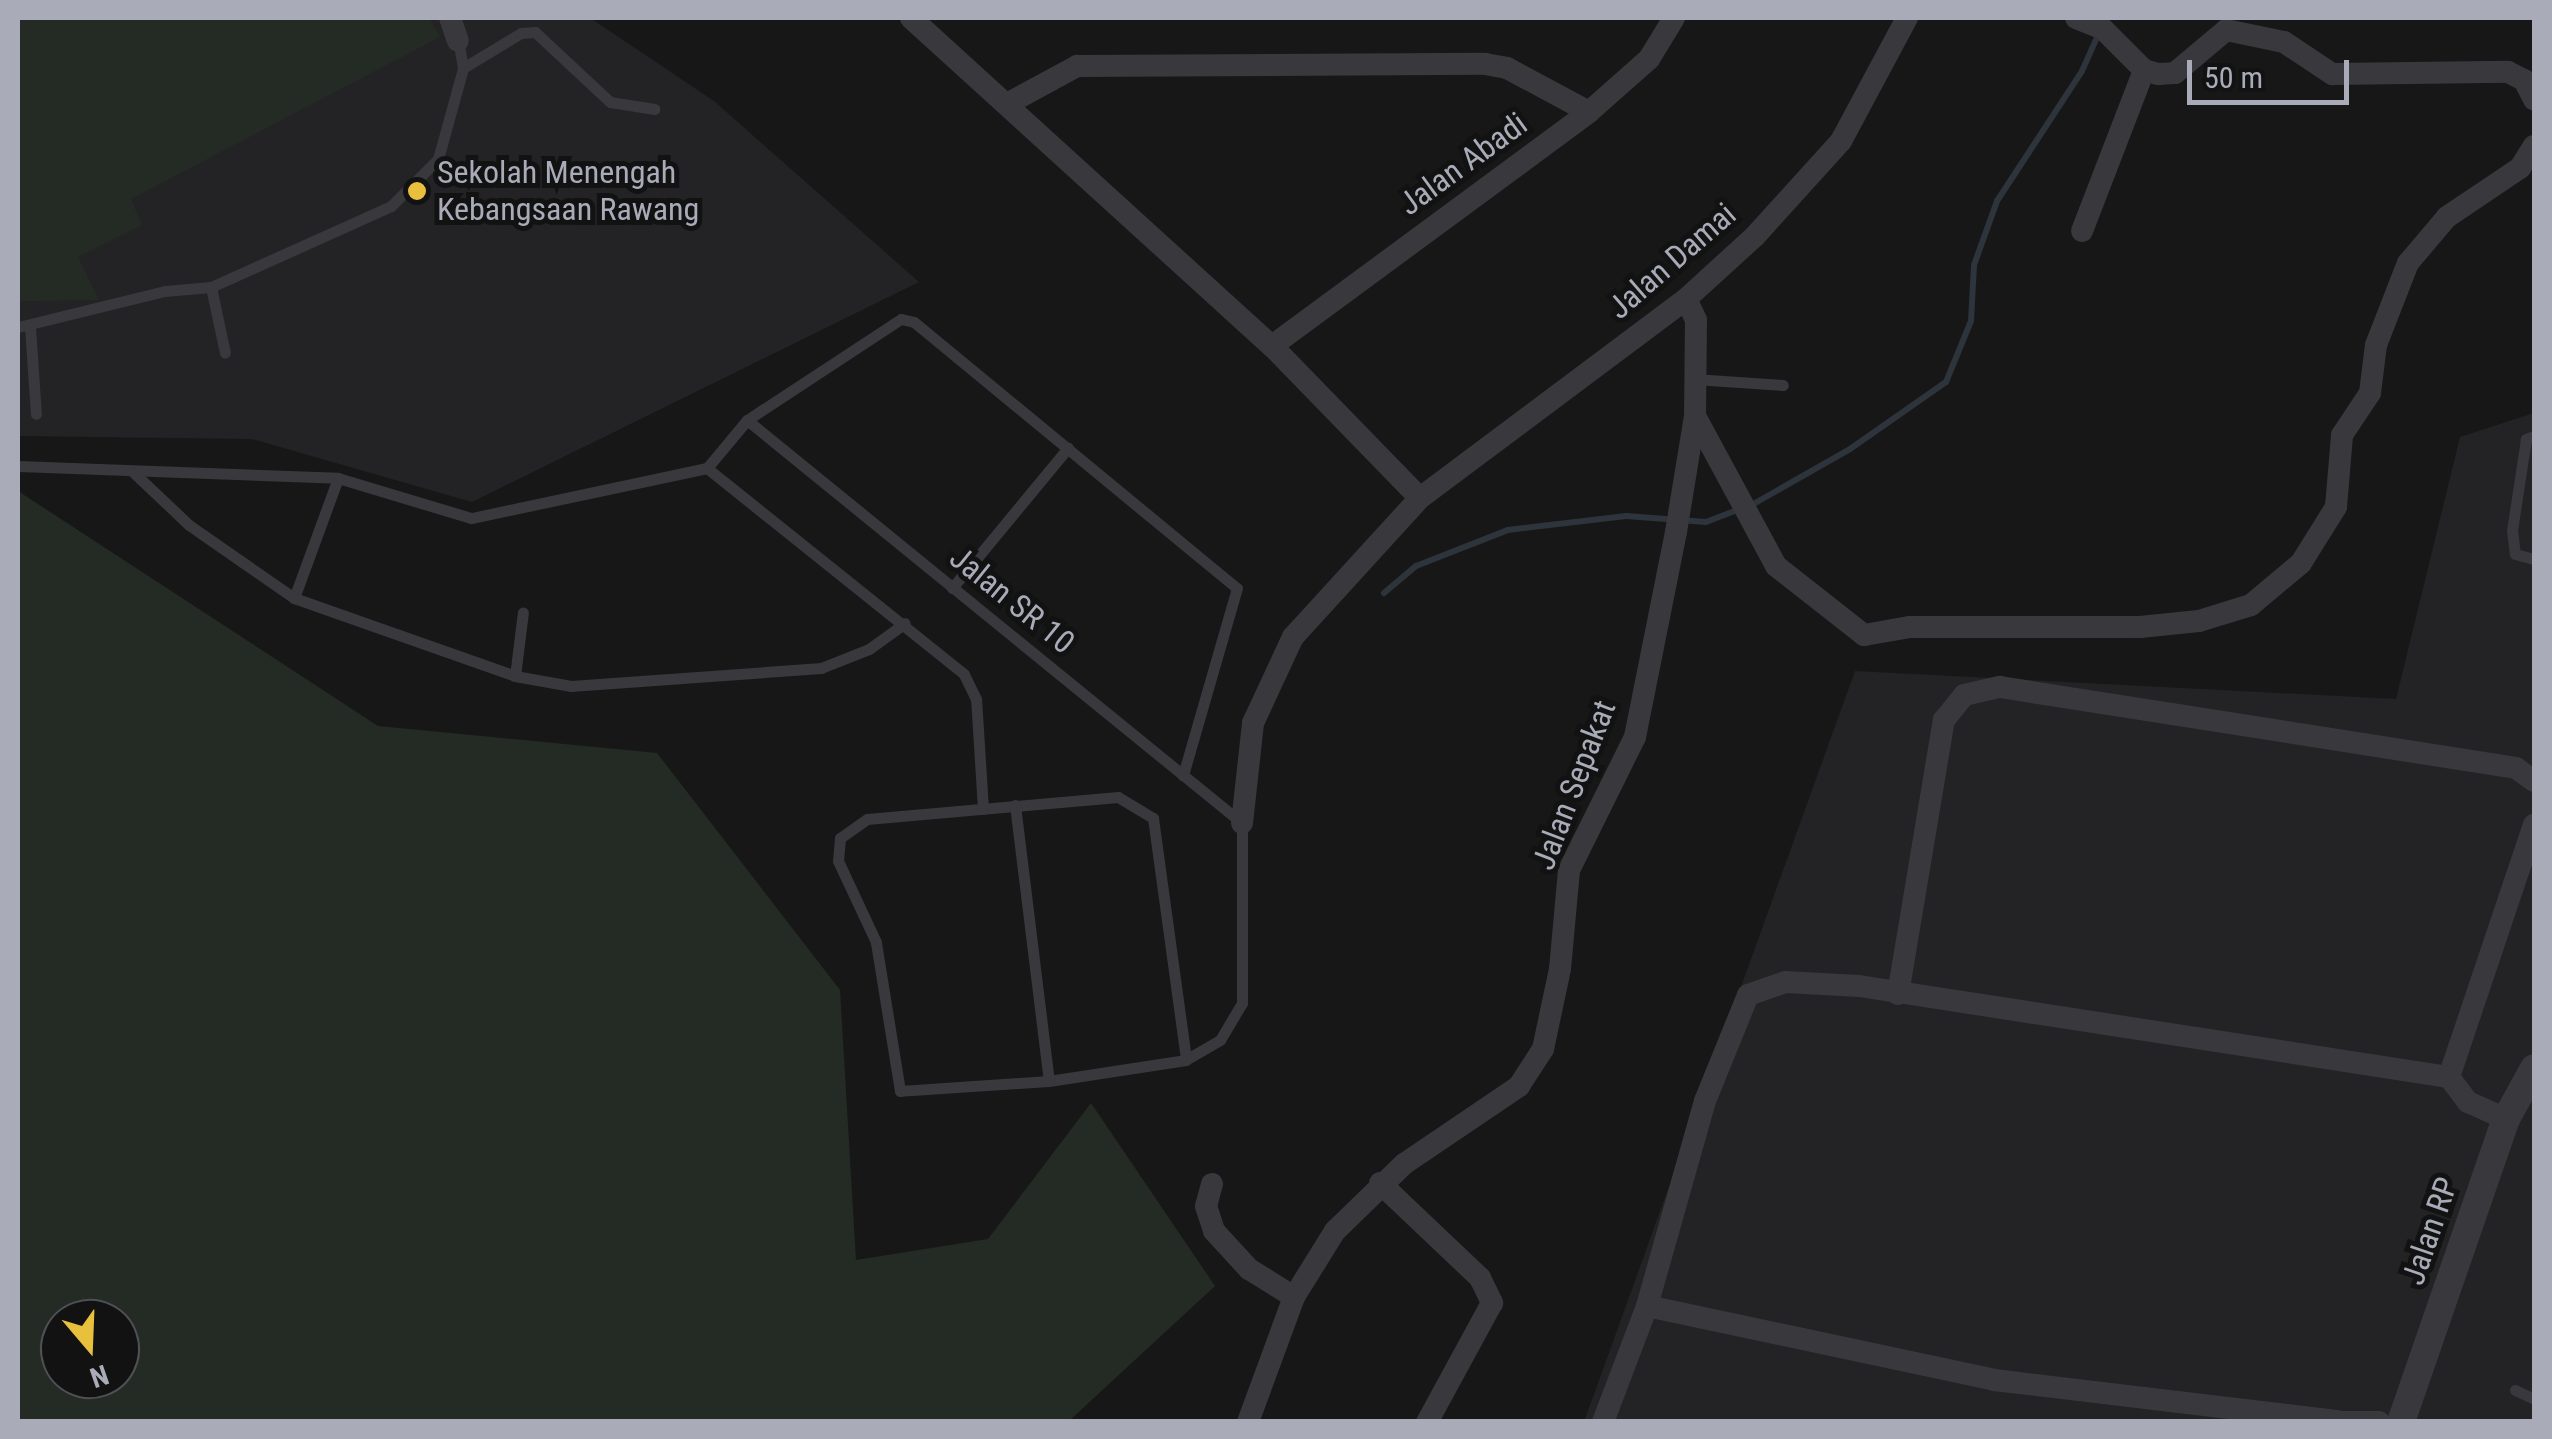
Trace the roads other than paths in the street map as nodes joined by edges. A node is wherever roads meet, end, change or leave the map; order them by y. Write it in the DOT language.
graph roads {
  1 [pos="450,18"];
  2 [pos="911,18"];
  3 [pos="1674,18"];
  4 [pos="1907,18"];
  5 [pos="2089,23"];
  6 [pos="458,41"];
  7 [pos="463,68"];
  8 [pos="2144,70"];
  9 [pos="2534,100"];
  10 [pos="1006,104"];
  11 [pos="654,109"];
  12 [pos="1589,112"];
  13 [pos="2534,146"];
  14 [pos="2082,231"];
  15 [pos="211,287"];
  16 [pos="1686,299"];
  17 [pos="24,327"];
  18 [pos="1272,346"];
  19 [pos="225,353"];
  20 [pos="1694,379"];
  21 [pos="1783,385"];
  22 [pos="36,414"];
  23 [pos="1694,416"];
  24 [pos="746,420"];
  25 [pos="2534,436"];
  26 [pos="1068,448"];
  27 [pos="18,466"];
  28 [pos="707,468"];
  29 [pos="133,472"];
  30 [pos="338,478"];
  31 [pos="1420,498"];
  32 [pos="2534,558"];
  33 [pos="952,588"];
  34 [pos="294,598"];
  35 [pos="523,612"];
  36 [pos="904,623"];
  37 [pos="515,676"];
  38 [pos="1183,776"];
  39 [pos="2534,781"];
  40 [pos="1015,806"];
  41 [pos="983,808"];
  42 [pos="1242,823"];
  43 [pos="2534,824"];
  44 [pos="1898,994"];
  45 [pos="1186,1060"];
  46 [pos="2534,1068"];
  47 [pos="2450,1078"];
  48 [pos="1049,1082"];
  49 [pos="2506,1119"];
  50 [pos="1380,1183"];
  51 [pos="1212,1184"];
  52 [pos="1294,1297"];
  53 [pos="1647,1306"];
  54 [pos="2515,1390"];
  55 [pos="2534,1399"];
  56 [pos="2337,1421"];
  57 [pos="1248,1422"];
  58 [pos="1427,1422"];
  59 [pos="1603,1422"];
  60 [pos="2379,1422"];
  61 [pos="2400,1422"];
  1 -- 6 [label="street"];
  2 -- 10 [label="street"];
  3 -- 12 [label="street, Jalan Abadi"];
  4 -- 16 [label="street, Jalan Damai"];
  5 -- 8 [label="street"];
  6 -- 7 [label="lane"];
  7 -- 11 [label="lane"];
  7 -- 15 [label="lane"];
  8 -- 9 [label="street"];
  8 -- 14 [label="street"];
  10 -- 12 [label="street"];
  10 -- 18 [label="street"];
  12 -- 18 [label="street, Jalan Abadi"];
  13 -- 23 [label="street"];
  15 -- 17 [label="lane"];
  15 -- 19 [label="lane"];
  16 -- 20 [label="street, Jalan Sepakat"];
  16 -- 31 [label="street, Jalan Damai"];
  17 -- 22 [label="lane"];
  18 -- 31 [label="street"];
  20 -- 21 [label="lane"];
  20 -- 23 [label="street, Jalan Sepakat"];
  23 -- 50 [label="street, Jalan Sepakat"];
  24 -- 26 [label="lane"];
  24 -- 28 [label="lane"];
  24 -- 33 [label="lane, Jalan SR 10"];
  25 -- 32 [label="lane"];
  26 -- 33 [label="lane"];
  26 -- 38 [label="lane"];
  27 -- 29 [label="lane"];
  28 -- 30 [label="lane"];
  28 -- 36 [label="lane"];
  29 -- 30 [label="lane"];
  29 -- 34 [label="lane"];
  30 -- 34 [label="lane"];
  31 -- 42 [label="street, Jalan Damai"];
  33 -- 38 [label="lane, Jalan SR 10"];
  34 -- 37 [label="lane"];
  35 -- 37 [label="lane"];
  36 -- 37 [label="lane"];
  36 -- 41 [label="lane"];
  38 -- 42 [label="lane, Jalan SR 10"];
  39 -- 44 [label="street"];
  40 -- 41 [label="lane"];
  40 -- 45 [label="lane"];
  40 -- 48 [label="lane"];
  41 -- 48 [label="lane"];
  42 -- 45 [label="lane"];
  43 -- 47 [label="street"];
  44 -- 47 [label="street"];
  44 -- 53 [label="street"];
  45 -- 48 [label="lane"];
  46 -- 49 [label="street, Jalan RP"];
  47 -- 49 [label="street"];
  49 -- 61 [label="street, Jalan RP"];
  50 -- 52 [label="street, Jalan Sepakat"];
  50 -- 58 [label="street"];
  51 -- 52 [label="street"];
  52 -- 57 [label="street, Jalan Sepakat"];
  53 -- 56 [label="street"];
  53 -- 59 [label="street"];
  54 -- 55 [label="lane"];
  56 -- 60 [label="street"];
}
